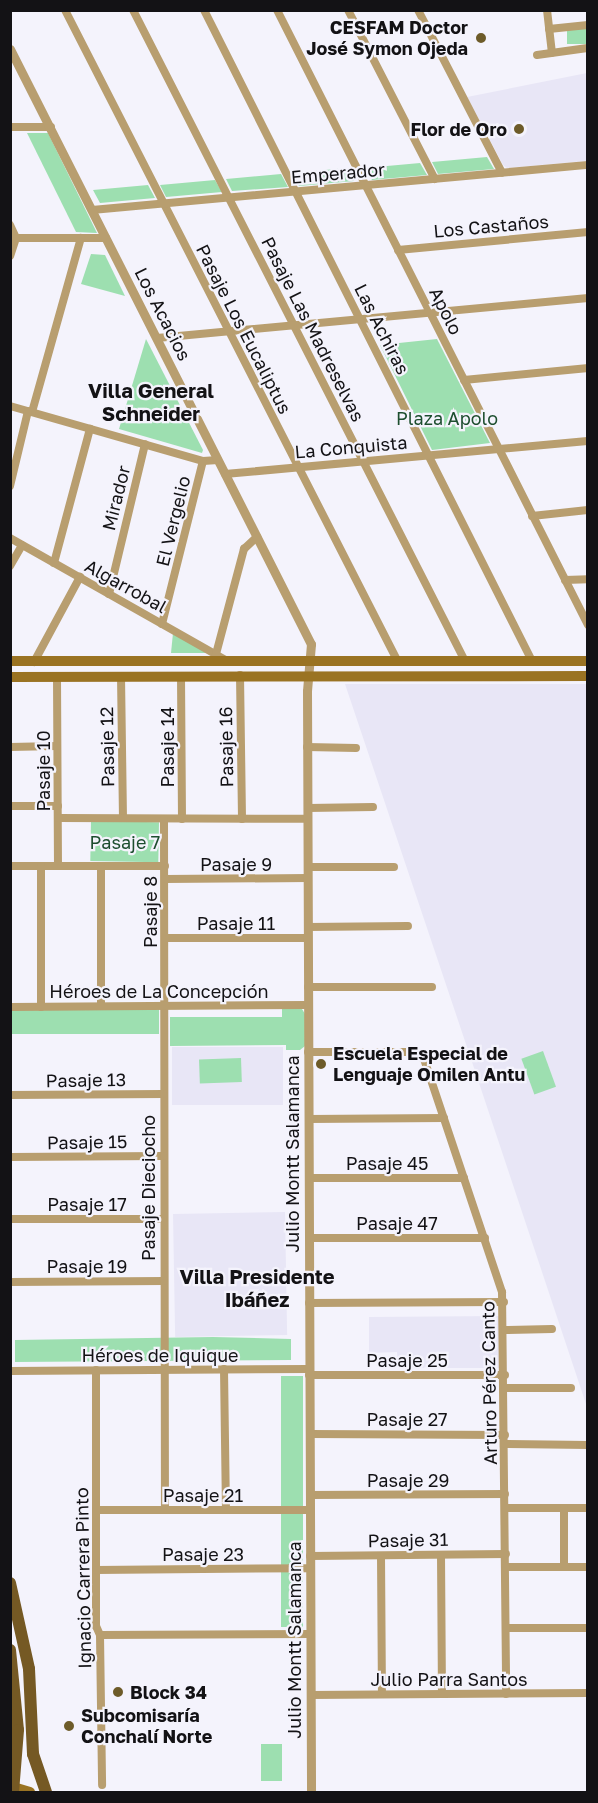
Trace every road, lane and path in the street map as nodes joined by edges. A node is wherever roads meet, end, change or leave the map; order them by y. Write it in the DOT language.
graph roads {
  1 [pos="65,10"];
  2 [pos="133,10"];
  3 [pos="204,10"];
  4 [pos="277,10"];
  5 [pos="348,10"];
  6 [pos="418,10"];
  7 [pos="547,10"];
  8 [pos="588,25"];
  9 [pos="549,29"];
  10 [pos="588,48"];
  11 [pos="10,49"];
  12 [pos="552,53"];
  13 [pos="537,55"];
  14 [pos="10,128"];
  15 [pos="51,128"];
  16 [pos="588,165"];
  17 [pos="502,173"];
  18 [pos="435,179"];
  19 [pos="365,185"];
  20 [pos="295,191"];
  21 [pos="229,197"];
  22 [pos="164,203"];
  23 [pos="92,210"];
  24 [pos="10,225"];
  25 [pos="588,232"];
  26 [pos="13,238"];
  27 [pos="81,238"];
  28 [pos="106,238"];
  29 [pos="398,250"];
  30 [pos="10,256"];
  31 [pos="588,298"];
  32 [pos="430,314"];
  33 [pos="361,320"];
  34 [pos="294,325"];
  35 [pos="228,331"];
  36 [pos="156,338"];
  37 [pos="588,368"];
  38 [pos="464,380"];
  39 [pos="10,406"];
  40 [pos="30,411"];
  41 [pos="90,429"];
  42 [pos="588,441"];
  43 [pos="145,444"];
  44 [pos="499,450"];
  45 [pos="429,454"];
  46 [pos="218,460"];
  47 [pos="203,461"];
  48 [pos="363,461"];
  49 [pos="297,467"];
  50 [pos="225,474"];
  51 [pos="10,486"];
  52 [pos="588,510"];
  53 [pos="532,516"];
  54 [pos="257,537"];
  55 [pos="10,538"];
  56 [pos="22,544"];
  57 [pos="54,563"];
  58 [pos="10,566"];
  59 [pos="80,577"];
  60 [pos="588,579"];
  61 [pos="565,580"];
  62 [pos="109,594"];
  63 [pos="162,624"];
  64 [pos="588,625"];
  65 [pos="216,654"];
  66 [pos="226,660"];
  67 [pos="310,660"];
  68 [pos="397,660"];
  69 [pos="10,661"];
  70 [pos="465,661"];
  71 [pos="532,661"];
  72 [pos="588,661"];
  73 [pos="34,662"];
  74 [pos="240,675"];
  75 [pos="308,675"];
  76 [pos="57,676"];
  77 [pos="121,676"];
  78 [pos="181,676"];
  79 [pos="588,676"];
  80 [pos="10,677"];
  81 [pos="57,746"];
  82 [pos="10,747"];
  83 [pos="312,747"];
  84 [pos="357,748"];
  85 [pos="10,806"];
  86 [pos="58,806"];
  87 [pos="373,807"];
  88 [pos="308,808"];
  89 [pos="58,818"];
  90 [pos="123,818"];
  91 [pos="164,819"];
  92 [pos="182,819"];
  93 [pos="242,819"];
  94 [pos="308,819"];
  95 [pos="10,866"];
  96 [pos="40,866"];
  97 [pos="58,866"];
  98 [pos="101,866"];
  99 [pos="165,866"];
  100 [pos="308,867"];
  101 [pos="394,867"];
  102 [pos="308,878"];
  103 [pos="165,879"];
  104 [pos="408,926"];
  105 [pos="308,927"];
  106 [pos="165,938"];
  107 [pos="308,938"];
  108 [pos="308,987"];
  109 [pos="432,987"];
  110 [pos="308,1005"];
  111 [pos="101,1006"];
  112 [pos="164,1006"];
  113 [pos="10,1007"];
  114 [pos="41,1007"];
  115 [pos="308,1052"];
  116 [pos="163,1094"];
  117 [pos="10,1095"];
  118 [pos="444,1118"];
  119 [pos="309,1119"];
  120 [pos="163,1156"];
  121 [pos="10,1157"];
  122 [pos="309,1178"];
  123 [pos="464,1178"];
  124 [pos="10,1219"];
  125 [pos="163,1219"];
  126 [pos="309,1238"];
  127 [pos="485,1238"];
  128 [pos="164,1281"];
  129 [pos="10,1282"];
  130 [pos="504,1302"];
  131 [pos="309,1303"];
  132 [pos="552,1329"];
  133 [pos="505,1330"];
  134 [pos="96,1370"];
  135 [pos="164,1370"];
  136 [pos="224,1370"];
  137 [pos="10,1371"];
  138 [pos="309,1372"];
  139 [pos="505,1375"];
  140 [pos="505,1388"];
  141 [pos="571,1388"];
  142 [pos="310,1434"];
  143 [pos="505,1435"];
  144 [pos="505,1444"];
  145 [pos="588,1445"];
  146 [pos="506,1494"];
  147 [pos="310,1495"];
  148 [pos="506,1508"];
  149 [pos="564,1508"];
  150 [pos="588,1508"];
  151 [pos="96,1510"];
  152 [pos="165,1510"];
  153 [pos="226,1510"];
  154 [pos="310,1510"];
  155 [pos="506,1554"];
  156 [pos="441,1555"];
  157 [pos="310,1556"];
  158 [pos="381,1556"];
  159 [pos="506,1567"];
  160 [pos="564,1567"];
  161 [pos="588,1567"];
  162 [pos="310,1568"];
  163 [pos="96,1570"];
  164 [pos="10,1583"];
  165 [pos="506,1628"];
  166 [pos="588,1628"];
  167 [pos="310,1634"];
  168 [pos="100,1635"];
  169 [pos="10,1650"];
  170 [pos="588,1693"];
  171 [pos="382,1694"];
  172 [pos="442,1694"];
  173 [pos="507,1694"];
  174 [pos="311,1695"];
  175 [pos="102,1785"];
  176 [pos="13,1788"];
  177 [pos="30,1792"];
  178 [pos="46,1792"];
  179 [pos="311,1792"];
  1 -- 22 [label="street, Pasaje Los Eucaliptus"];
  2 -- 21 [label="street, Pasaje Las Madreselvas"];
  3 -- 20 [label="street, Las Achiras"];
  4 -- 19 [label="street, Apolo"];
  5 -- 18 [label="street"];
  6 -- 17 [label="street"];
  7 -- 9 [label="street"];
  8 -- 9 [label="street"];
  9 -- 12 [label="street"];
  10 -- 12 [label="street"];
  11 -- 15 [label="street, Los Acacios"];
  12 -- 13 [label="street"];
  14 -- 15 [label="street"];
  15 -- 23 [label="street, Los Acacios"];
  16 -- 17 [label="street, Emperador"];
  17 -- 18 [label="street, Emperador"];
  18 -- 19 [label="street, Emperador"];
  19 -- 20 [label="street, Emperador"];
  19 -- 29 [label="street, Apolo"];
  20 -- 21 [label="street, Emperador"];
  20 -- 33 [label="street, Las Achiras"];
  21 -- 22 [label="street, Emperador"];
  21 -- 34 [label="street, Pasaje Las Madreselvas"];
  22 -- 23 [label="street, Emperador"];
  22 -- 35 [label="street, Pasaje Los Eucaliptus"];
  23 -- 28 [label="street, Los Acacios"];
  24 -- 26 [label="street"];
  25 -- 29 [label="street, Los Castaños"];
  26 -- 27 [label="street"];
  26 -- 30 [label="street"];
  27 -- 28 [label="street"];
  27 -- 40 [label="street"];
  28 -- 36 [label="street, Los Acacios"];
  29 -- 32 [label="street, Apolo"];
  31 -- 32 [label="street"];
  32 -- 33 [label="street"];
  32 -- 38 [label="street, Apolo"];
  33 -- 34 [label="street"];
  33 -- 45 [label="street, Las Achiras"];
  34 -- 35 [label="street"];
  34 -- 48 [label="street, Pasaje Las Madreselvas"];
  35 -- 36 [label="street"];
  35 -- 49 [label="street, Pasaje Los Eucaliptus"];
  36 -- 46 [label="street, Los Acacios"];
  37 -- 38 [label="street"];
  38 -- 44 [label="street, Apolo"];
  39 -- 40 [label="street"];
  40 -- 41 [label="street"];
  40 -- 51 [label="street"];
  41 -- 43 [label="street"];
  41 -- 57 [label="street"];
  42 -- 44 [label="street, La Conquista"];
  43 -- 47 [label="street"];
  43 -- 62 [label="street, Mirador"];
  44 -- 45 [label="street, La Conquista"];
  44 -- 53 [label="street, Apolo"];
  45 -- 48 [label="street, La Conquista"];
  45 -- 71 [label="street, Las Achiras"];
  46 -- 47 [label="street"];
  46 -- 50 [label="street, Los Acacios"];
  47 -- 63 [label="street, El Vergelio"];
  48 -- 49 [label="street, La Conquista"];
  48 -- 70 [label="street, Pasaje Las Madreselvas"];
  49 -- 50 [label="street, La Conquista"];
  49 -- 68 [label="street, Pasaje Los Eucaliptus"];
  50 -- 54 [label="street, Los Acacios"];
  52 -- 53 [label="street"];
  53 -- 61 [label="street, Apolo"];
  54 -- 65 [label="street"];
  54 -- 67 [label="street, Los Acacios"];
  55 -- 56 [label="street, Algarrobal"];
  56 -- 57 [label="street, Algarrobal"];
  56 -- 58 [label="street"];
  57 -- 59 [label="street, Algarrobal"];
  59 -- 62 [label="street, Algarrobal"];
  59 -- 73 [label="street"];
  60 -- 61 [label="street"];
  61 -- 64 [label="street, Apolo"];
  62 -- 63 [label="street, Algarrobal"];
  63 -- 65 [label="street, Algarrobal"];
  65 -- 66 [label="street, Algarrobal"];
  66 -- 67 [label="main road"];
  66 -- 73 [label="main road"];
  67 -- 68 [label="main road"];
  67 -- 75 [label="street, Julio Montt Salamanca"];
  68 -- 70 [label="main road"];
  69 -- 73 [label="main road"];
  70 -- 71 [label="main road"];
  71 -- 72 [label="main road"];
  74 -- 75 [label="main road"];
  74 -- 78 [label="main road"];
  74 -- 93 [label="street, Pasaje 16"];
  75 -- 79 [label="main road"];
  75 -- 83 [label="street, Julio Montt Salamanca"];
  76 -- 77 [label="main road"];
  76 -- 80 [label="main road"];
  76 -- 81 [label="street, Pasaje 10"];
  77 -- 78 [label="main road"];
  77 -- 90 [label="street, Pasaje 12"];
  78 -- 92 [label="street, Pasaje 14"];
  81 -- 82 [label="street"];
  81 -- 86 [label="street, Pasaje 10"];
  83 -- 84 [label="street"];
  83 -- 88 [label="street, Julio Montt Salamanca"];
  85 -- 86 [label="street"];
  86 -- 89 [label="street, Pasaje 10"];
  87 -- 88 [label="street"];
  88 -- 94 [label="street, Julio Montt Salamanca"];
  89 -- 90 [label="street"];
  89 -- 97 [label="street, Pasaje 10"];
  90 -- 91 [label="street"];
  91 -- 92 [label="street"];
  91 -- 99 [label="street, Pasaje 8"];
  92 -- 93 [label="street"];
  93 -- 94 [label="street"];
  94 -- 100 [label="street, Julio Montt Salamanca"];
  95 -- 96 [label="street"];
  96 -- 97 [label="street"];
  96 -- 114 [label="street"];
  97 -- 98 [label="street"];
  98 -- 99 [label="street"];
  98 -- 111 [label="street"];
  99 -- 103 [label="street, Pasaje 8"];
  100 -- 101 [label="street"];
  100 -- 102 [label="street, Julio Montt Salamanca"];
  102 -- 103 [label="street, Pasaje 9"];
  102 -- 105 [label="street, Julio Montt Salamanca"];
  103 -- 106 [label="street, Pasaje 8"];
  104 -- 105 [label="street"];
  105 -- 107 [label="street, Julio Montt Salamanca"];
  106 -- 107 [label="street, Pasaje 11"];
  106 -- 112 [label="street, Pasaje 8"];
  107 -- 108 [label="street, Julio Montt Salamanca"];
  108 -- 109 [label="street"];
  108 -- 110 [label="street, Julio Montt Salamanca"];
  110 -- 112 [label="street, Héroes de La Concepción"];
  110 -- 115 [label="street, Julio Montt Salamanca"];
  111 -- 112 [label="street, Héroes de La Concepción"];
  111 -- 114 [label="street, Héroes de La Concepción"];
  112 -- 116 [label="street, Pasaje Dieciocho"];
  113 -- 114 [label="street, Héroes de La Concepción"];
  115 -- 118 [label="street, Arturo Pérez Canto"];
  115 -- 119 [label="street, Julio Montt Salamanca"];
  116 -- 117 [label="street, Pasaje 13"];
  116 -- 120 [label="street, Pasaje Dieciocho"];
  118 -- 119 [label="street"];
  118 -- 123 [label="street, Arturo Pérez Canto"];
  119 -- 122 [label="street, Julio Montt Salamanca"];
  120 -- 121 [label="street, Pasaje 15"];
  120 -- 125 [label="street, Pasaje Dieciocho"];
  122 -- 123 [label="street, Pasaje 45"];
  122 -- 126 [label="street, Julio Montt Salamanca"];
  123 -- 127 [label="street, Arturo Pérez Canto"];
  124 -- 125 [label="street, Pasaje 17"];
  125 -- 128 [label="street, Pasaje Dieciocho"];
  126 -- 127 [label="street, Pasaje 47"];
  126 -- 131 [label="street, Julio Montt Salamanca"];
  127 -- 130 [label="street, Arturo Pérez Canto"];
  128 -- 129 [label="street, Pasaje 19"];
  128 -- 135 [label="street, Pasaje Dieciocho"];
  130 -- 131 [label="street"];
  130 -- 133 [label="street, Arturo Pérez Canto"];
  131 -- 138 [label="street, Julio Montt Salamanca"];
  132 -- 133 [label="street"];
  133 -- 139 [label="street, Arturo Pérez Canto"];
  134 -- 135 [label="street, Héroes de Iquique"];
  134 -- 137 [label="street, Héroes de Iquique"];
  134 -- 151 [label="street, Ignacio Carrera Pinto"];
  135 -- 136 [label="street, Héroes de Iquique"];
  135 -- 152 [label="street, Pasaje Dieciocho"];
  136 -- 138 [label="street, Héroes de Iquique"];
  136 -- 153 [label="street"];
  138 -- 139 [label="street, Pasaje 25"];
  138 -- 142 [label="street, Julio Montt Salamanca"];
  139 -- 140 [label="street, Arturo Pérez Canto"];
  140 -- 141 [label="street"];
  140 -- 143 [label="street, Arturo Pérez Canto"];
  142 -- 143 [label="street, Pasaje 27"];
  142 -- 147 [label="street, Julio Montt Salamanca"];
  143 -- 144 [label="street, Arturo Pérez Canto"];
  144 -- 145 [label="street"];
  144 -- 146 [label="street, Arturo Pérez Canto"];
  146 -- 147 [label="street, Pasaje 29"];
  146 -- 148 [label="street, Arturo Pérez Canto"];
  147 -- 154 [label="street, Julio Montt Salamanca"];
  148 -- 149 [label="street"];
  148 -- 155 [label="street, Arturo Pérez Canto"];
  149 -- 150 [label="street"];
  149 -- 160 [label="street"];
  151 -- 152 [label="street, Pasaje 21"];
  151 -- 163 [label="street, Ignacio Carrera Pinto"];
  152 -- 153 [label="street, Pasaje 21"];
  153 -- 154 [label="street, Pasaje 21"];
  154 -- 157 [label="street, Julio Montt Salamanca"];
  155 -- 156 [label="street, Pasaje 31"];
  155 -- 159 [label="street, Arturo Pérez Canto"];
  156 -- 158 [label="street, Pasaje 31"];
  156 -- 172 [label="street"];
  157 -- 158 [label="street, Pasaje 31"];
  157 -- 162 [label="street, Julio Montt Salamanca"];
  158 -- 171 [label="street"];
  159 -- 160 [label="street"];
  159 -- 165 [label="street, Arturo Pérez Canto"];
  160 -- 161 [label="street"];
  162 -- 163 [label="street, Pasaje 23"];
  162 -- 167 [label="street, Julio Montt Salamanca"];
  163 -- 168 [label="street, Ignacio Carrera Pinto"];
  164 -- 178 [label="main road"];
  165 -- 166 [label="street"];
  165 -- 173 [label="street, Arturo Pérez Canto"];
  167 -- 168 [label="street"];
  167 -- 174 [label="street, Julio Montt Salamanca"];
  168 -- 175 [label="street, Ignacio Carrera Pinto"];
  169 -- 176 [label="main road"];
  170 -- 173 [label="street, Julio Parra Santos"];
  171 -- 172 [label="street, Julio Parra Santos"];
  171 -- 174 [label="street, Julio Parra Santos"];
  172 -- 173 [label="street, Julio Parra Santos"];
  174 -- 179 [label="street, Julio Montt Salamanca"];
  176 -- 177 [label="main road"];
}
